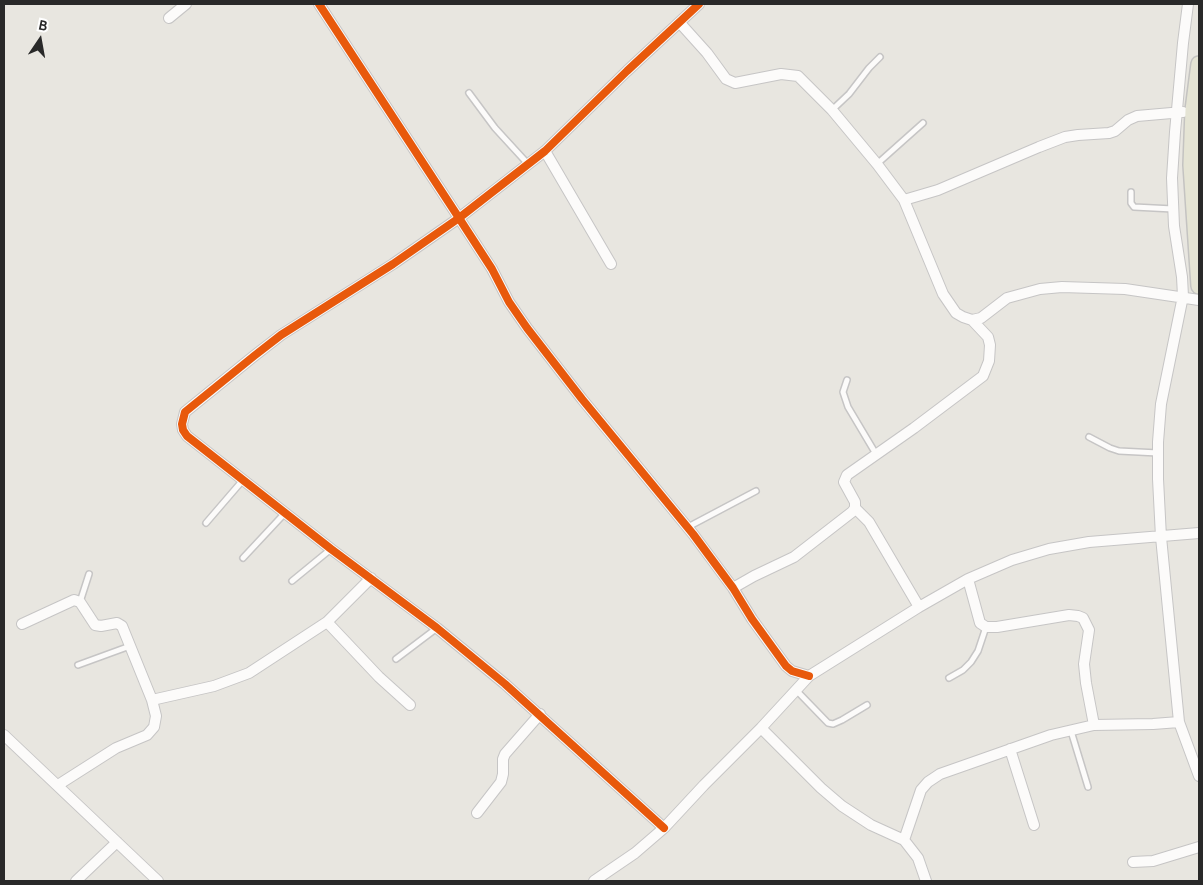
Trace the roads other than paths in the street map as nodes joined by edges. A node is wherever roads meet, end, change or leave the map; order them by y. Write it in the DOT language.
graph roads {
  1 [pos="186,4"];
  2 [pos="319,4"];
  3 [pos="699,4"];
  4 [pos="1188,4"];
  5 [pos="169,18"];
  6 [pos="680,22"];
  7 [pos="880,57"];
  8 [pos="1199,64"];
  9 [pos="468,92"];
  10 [pos="832,110"];
  11 [pos="1193,110"];
  12 [pos="1177,113"];
  13 [pos="923,124"];
  14 [pos="545,151"];
  15 [pos="877,164"];
  16 [pos="528,165"];
  17 [pos="1131,192"];
  18 [pos="904,200"];
  19 [pos="1173,209"];
  20 [pos="459,218"];
  21 [pos="611,264"];
  22 [pos="1199,286"];
  23 [pos="1183,296"];
  24 [pos="1199,300"];
  25 [pos="972,320"];
  26 [pos="847,380"];
  27 [pos="1088,437"];
  28 [pos="1158,453"];
  29 [pos="876,454"];
  30 [pos="243,480"];
  31 [pos="756,491"];
  32 [pos="855,508"];
  33 [pos="285,513"];
  34 [pos="206,523"];
  35 [pos="688,527"];
  36 [pos="1199,533"];
  37 [pos="1161,537"];
  38 [pos="331,549"];
  39 [pos="242,558"];
  40 [pos="89,574"];
  41 [pos="371,578"];
  42 [pos="968,579"];
  43 [pos="292,581"];
  44 [pos="733,588"];
  45 [pos="80,602"];
  46 [pos="919,607"];
  47 [pos="327,622"];
  48 [pos="22,624"];
  49 [pos="986,626"];
  50 [pos="437,628"];
  51 [pos="130,646"];
  52 [pos="396,659"];
  53 [pos="78,665"];
  54 [pos="809,676"];
  55 [pos="949,678"];
  56 [pos="796,690"];
  57 [pos="152,700"];
  58 [pos="410,705"];
  59 [pos="867,705"];
  60 [pos="540,714"];
  61 [pos="1179,722"];
  62 [pos="1094,726"];
  63 [pos="762,728"];
  64 [pos="1071,731"];
  65 [pos="4,735"];
  66 [pos="1010,749"];
  67 [pos="1199,776"];
  68 [pos="58,785"];
  69 [pos="1088,787"];
  70 [pos="477,813"];
  71 [pos="1034,825"];
  72 [pos="664,828"];
  73 [pos="904,840"];
  74 [pos="117,842"];
  75 [pos="1199,847"];
  76 [pos="1133,862"];
  77 [pos="150,874"];
  78 [pos="76,881"];
  79 [pos="142,881"];
  80 [pos="158,881"];
  81 [pos="594,881"];
  82 [pos="926,881"];
  1 -- 5 [label="street"];
  2 -- 20 [label="street"];
  3 -- 6 [label="street"];
  4 -- 12 [label="street"];
  6 -- 10 [label="street"];
  6 -- 14 [label="street"];
  7 -- 10 [label="lane"];
  8 -- 11 [label="main road"];
  9 -- 16 [label="lane"];
  10 -- 15 [label="street"];
  11 -- 12 [label="street"];
  11 -- 22 [label="main road"];
  12 -- 18 [label="street"];
  12 -- 19 [label="street"];
  13 -- 15 [label="lane"];
  14 -- 16 [label="street"];
  14 -- 21 [label="street"];
  15 -- 18 [label="street"];
  16 -- 20 [label="street"];
  17 -- 19 [label="lane"];
  18 -- 25 [label="street"];
  19 -- 23 [label="street"];
  20 -- 30 [label="street"];
  20 -- 35 [label="street"];
  23 -- 24 [label="street"];
  23 -- 25 [label="street"];
  23 -- 28 [label="street"];
  25 -- 29 [label="street"];
  26 -- 29 [label="lane"];
  27 -- 28 [label="lane"];
  28 -- 37 [label="street"];
  29 -- 32 [label="street"];
  30 -- 33 [label="street"];
  30 -- 34 [label="lane"];
  31 -- 35 [label="lane"];
  32 -- 44 [label="street"];
  32 -- 46 [label="street"];
  33 -- 38 [label="street"];
  33 -- 39 [label="lane"];
  35 -- 44 [label="street"];
  36 -- 37 [label="street"];
  37 -- 42 [label="street"];
  37 -- 61 [label="street"];
  38 -- 41 [label="street"];
  38 -- 43 [label="lane"];
  40 -- 45 [label="lane"];
  41 -- 47 [label="street"];
  41 -- 50 [label="street"];
  42 -- 46 [label="street"];
  42 -- 49 [label="street"];
  44 -- 54 [label="street"];
  45 -- 48 [label="street"];
  45 -- 51 [label="street"];
  46 -- 54 [label="street"];
  47 -- 57 [label="street"];
  47 -- 58 [label="street"];
  49 -- 55 [label="lane"];
  49 -- 62 [label="street"];
  50 -- 52 [label="lane"];
  50 -- 60 [label="street"];
  51 -- 53 [label="lane"];
  51 -- 57 [label="street"];
  54 -- 56 [label="street"];
  56 -- 59 [label="lane"];
  56 -- 63 [label="street"];
  57 -- 68 [label="street"];
  60 -- 70 [label="street"];
  60 -- 72 [label="street"];
  61 -- 62 [label="street"];
  61 -- 67 [label="street"];
  62 -- 64 [label="street"];
  63 -- 72 [label="street"];
  63 -- 73 [label="street"];
  64 -- 66 [label="street"];
  64 -- 69 [label="lane"];
  65 -- 68 [label="street"];
  66 -- 71 [label="street"];
  66 -- 73 [label="street"];
  68 -- 74 [label="street"];
  72 -- 81 [label="street"];
  73 -- 82 [label="street"];
  74 -- 77 [label="street"];
  74 -- 78 [label="street"];
  75 -- 76 [label="street"];
  77 -- 79 [label="street"];
  77 -- 80 [label="street"];
}
